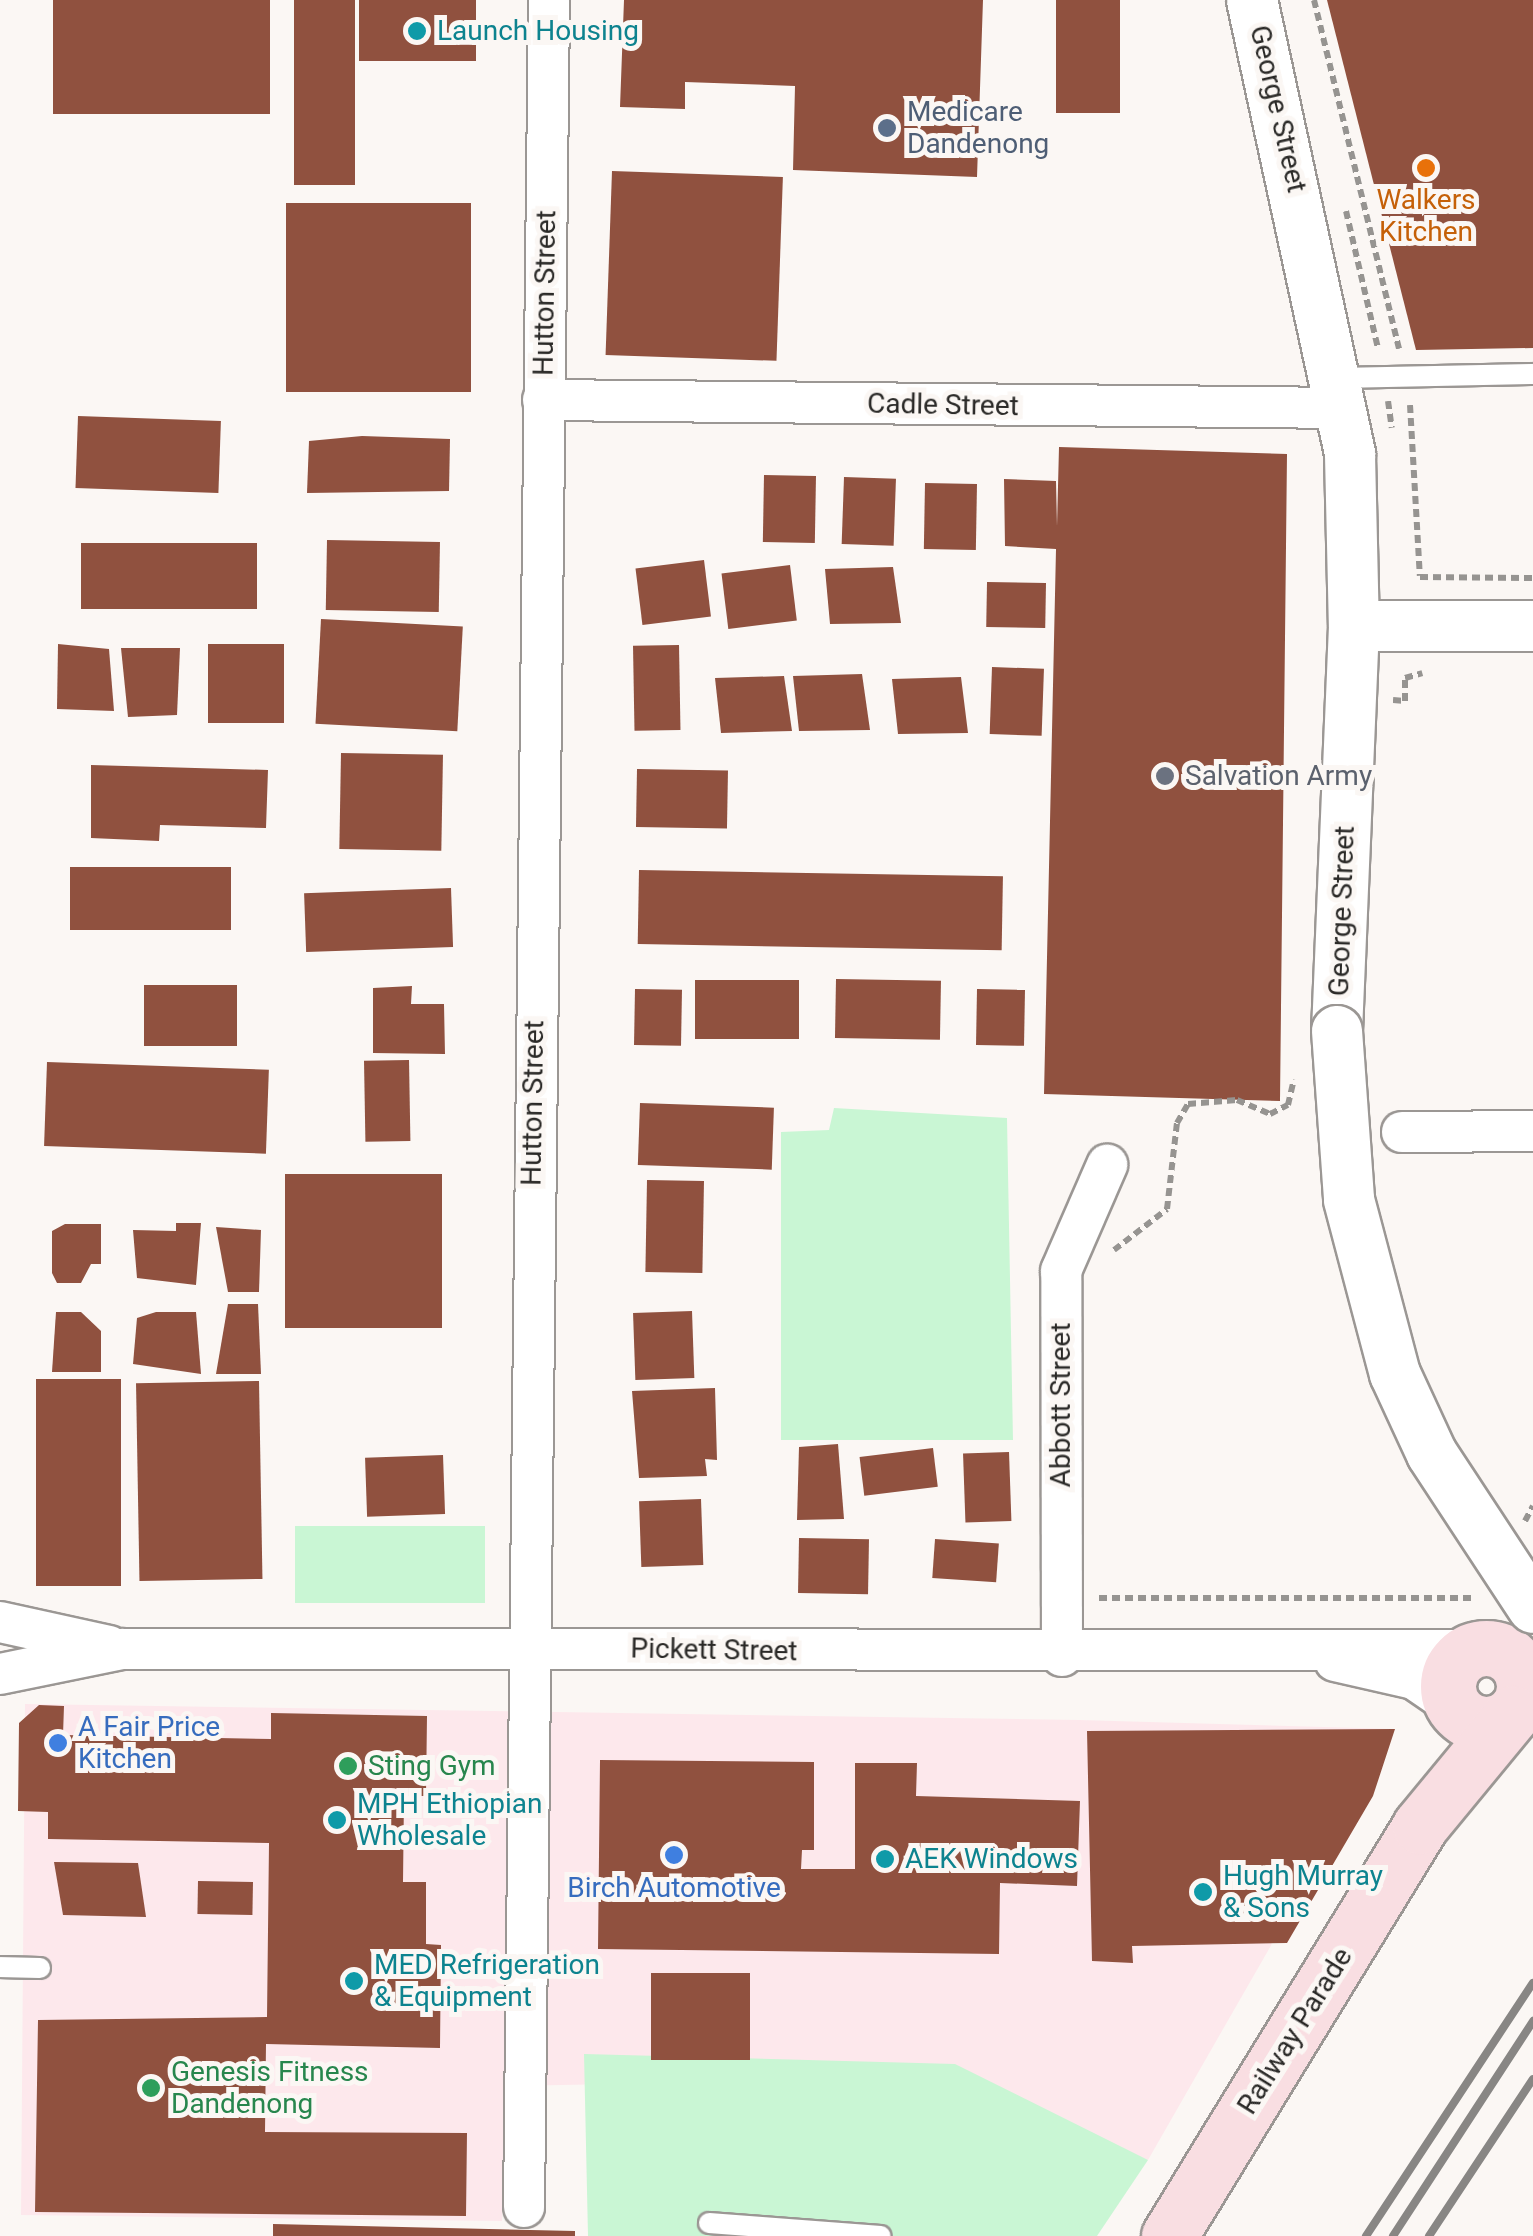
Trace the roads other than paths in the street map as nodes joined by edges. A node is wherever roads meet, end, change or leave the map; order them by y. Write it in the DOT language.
graph roads {
  1 [pos="549,0"];
  2 [pos="1252,0"];
  3 [pos="1533,374"];
  4 [pos="1340,393"];
  5 [pos="543,400"];
  6 [pos="1354,626"];
  7 [pos="1533,626"];
  8 [pos="1533,1131"];
  9 [pos="1402,1132"];
  10 [pos="1107,1165"];
  11 [pos="1509,1594"];
  12 [pos="1533,1608"];
  13 [pos="0,1622"];
  14 [pos="527,1647"];
  15 [pos="122,1649"];
  16 [pos="1062,1656"];
  17 [pos="1306,1656"];
  18 [pos="0,1672"];
  19 [pos="1505,1674"];
  20 [pos="1452,1707"];
  21 [pos="1420,1826"];
  22 [pos="0,1967"];
  23 [pos="40,1968"];
  24 [pos="524,2206"];
  25 [pos="709,2222"];
  26 [pos="881,2236"];
  27 [pos="1168,2236"];
  1 -- 5 [label="street, Hutton Street"];
  2 -- 4 [label="street, George Street"];
  3 -- 4 [label="lane"];
  4 -- 5 [label="street, Cadle Street"];
  4 -- 6 [label="street, George Street"];
  5 -- 14 [label="street, Hutton Street"];
  6 -- 7 [label="street"];
  6 -- 12 [label="street, George Street, bridge"];
  8 -- 9 [label="street"];
  10 -- 16 [label="street, Abbott Street"];
  11 -- 19 [label="main road, Railway Parade"];
  13 -- 15 [label="street, Pickett Street"];
  13 -- 18 [label="street"];
  14 -- 15 [label="street, Pickett Street"];
  14 -- 16 [label="street, Pickett Street"];
  14 -- 24 [label="street, Hutton Street"];
  15 -- 18 [label="street, Pickett Street"];
  16 -- 17 [label="street, Pickett Street"];
  17 -- 19 [label="street, Pickett Street"];
  17 -- 20 [label="street, Pickett Street"];
  19 -- 20 [label="main road"];
  19 -- 21 [label="main road, Railway Parade"];
  20 -- 21 [label="main road, Railway Parade"];
  21 -- 27 [label="main road, Railway Parade"];
  22 -- 23 [label="lane"];
  25 -- 26 [label="lane"];
}
